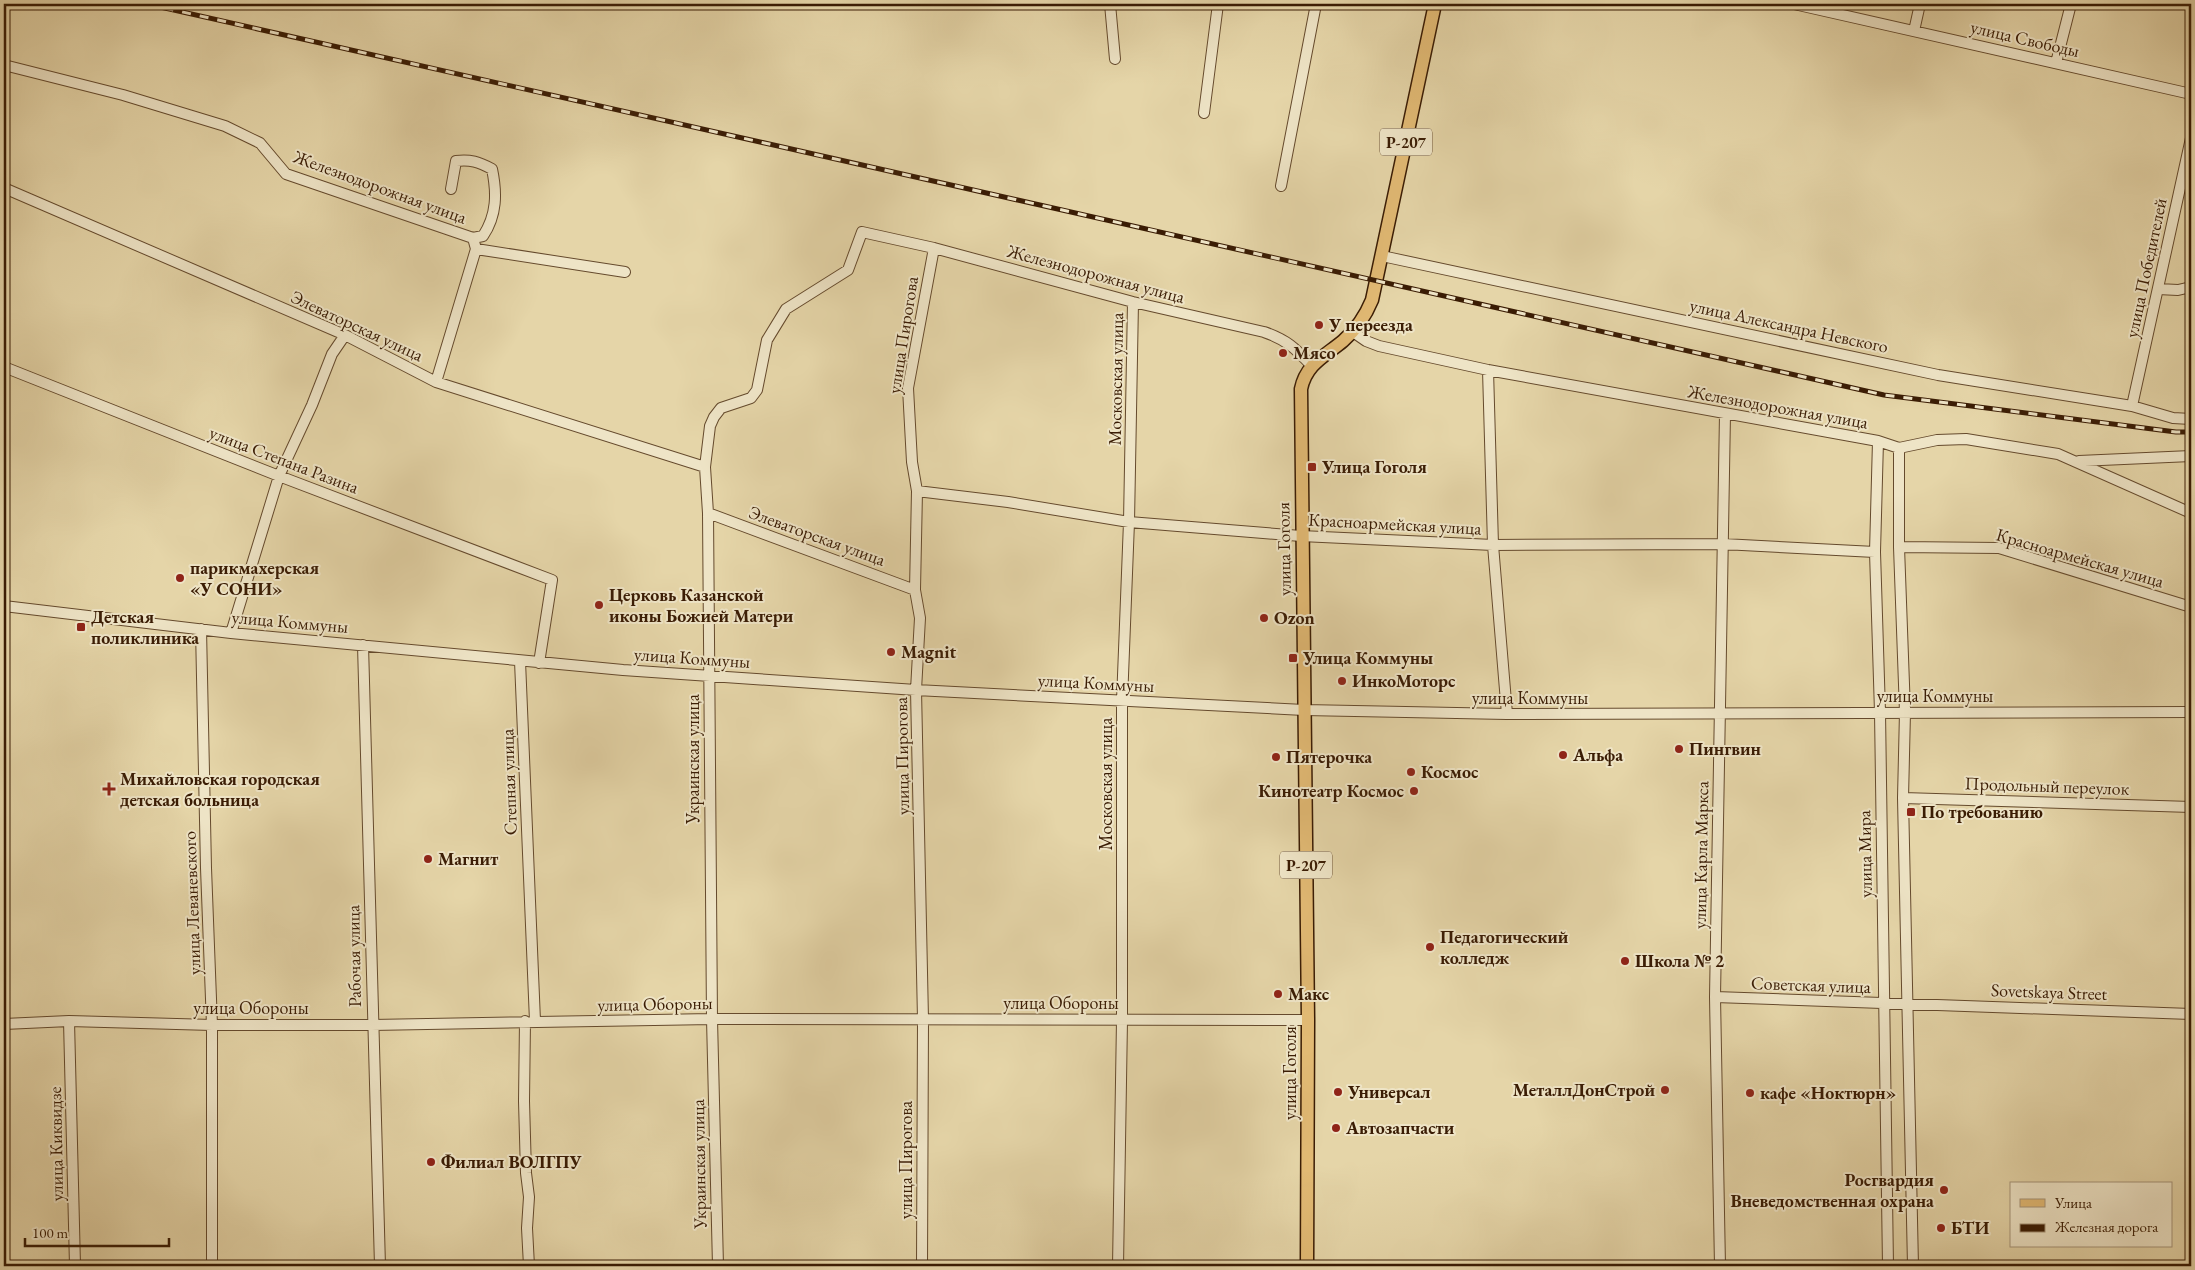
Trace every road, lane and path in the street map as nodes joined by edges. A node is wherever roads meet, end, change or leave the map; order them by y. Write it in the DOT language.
graph roads {
  1 [pos="1110,4"];
  2 [pos="1218,4"];
  3 [pos="1316,4"];
  4 [pos="1435,4"];
  5 [pos="1794,4"];
  6 [pos="1920,4"];
  7 [pos="2071,4"];
  8 [pos="1914,31"];
  9 [pos="1115,59"];
  10 [pos="2056,63"];
  11 [pos="4,65"];
  12 [pos="2191,94"];
  13 [pos="1204,113"];
  14 [pos="2191,138"];
  15 [pos="1282,186"];
  16 [pos="4,188"];
  17 [pos="451,189"];
  18 [pos="862,232"];
  19 [pos="473,238"];
  20 [pos="934,248"];
  21 [pos="476,249"];
  22 [pos="1382,256"];
  23 [pos="624,272"];
  24 [pos="2191,287"];
  25 [pos="2158,289"];
  26 [pos="1133,302"];
  27 [pos="1353,332"];
  28 [pos="345,335"];
  29 [pos="1311,365"];
  30 [pos="4,367"];
  31 [pos="1488,370"];
  32 [pos="436,382"];
  33 [pos="2132,406"];
  34 [pos="1725,414"];
  35 [pos="2191,419"];
  36 [pos="1878,441"];
  37 [pos="1899,448"];
  38 [pos="2191,456"];
  39 [pos="2076,462"];
  40 [pos="705,467"];
  41 [pos="280,476"];
  42 [pos="916,491"];
  43 [pos="708,513"];
  44 [pos="2191,513"];
  45 [pos="1130,522"];
  46 [pos="1301,536"];
  47 [pos="1723,544"];
  48 [pos="1493,545"];
  49 [pos="1899,547"];
  50 [pos="1875,552"];
  51 [pos="916,590"];
  52 [pos="4,606"];
  53 [pos="2191,607"];
  54 [pos="201,629"];
  55 [pos="231,633"];
  56 [pos="363,645"];
  57 [pos="520,661"];
  58 [pos="539,663"];
  59 [pos="709,676"];
  60 [pos="916,690"];
  61 [pos="1122,701"];
  62 [pos="1304,710"];
  63 [pos="1880,712"];
  64 [pos="1904,712"];
  65 [pos="2191,712"];
  66 [pos="1507,714"];
  67 [pos="1719,714"];
  68 [pos="1903,798"];
  69 [pos="2191,807"];
  70 [pos="1714,997"];
  71 [pos="1906,1003"];
  72 [pos="1883,1004"];
  73 [pos="2191,1014"];
  74 [pos="712,1019"];
  75 [pos="923,1019"];
  76 [pos="1122,1020"];
  77 [pos="1308,1020"];
  78 [pos="69,1021"];
  79 [pos="530,1021"];
  80 [pos="4,1024"];
  81 [pos="212,1025"];
  82 [pos="372,1025"];
  83 [pos="75,1266"];
  84 [pos="212,1266"];
  85 [pos="380,1266"];
  86 [pos="529,1266"];
  87 [pos="718,1266"];
  88 [pos="922,1266"];
  89 [pos="1118,1266"];
  90 [pos="1307,1266"];
  91 [pos="1720,1266"];
  92 [pos="1888,1266"];
  93 [pos="1913,1266"];
  1 -- 9 [label="street"];
  2 -- 13 [label="street"];
  3 -- 15 [label="street"];
  4 -- 22 [label="main road, Р-207"];
  5 -- 8 [label="street, улица Свободы"];
  6 -- 8 [label="street"];
  7 -- 10 [label="street"];
  8 -- 10 [label="street, улица Свободы"];
  10 -- 12 [label="street, улица Свободы"];
  11 -- 19 [label="street, Железнодорожная улица"];
  14 -- 25 [label="street, улица Победителей"];
  16 -- 28 [label="street, Элеваторская улица"];
  17 -- 19 [label="street, Железнодорожная улица"];
  18 -- 20 [label="street, Железнодорожная улица"];
  18 -- 40 [label="street, Украинская улица"];
  19 -- 21 [label="street"];
  20 -- 26 [label="street, Железнодорожная улица"];
  20 -- 42 [label="street, улица Пирогова"];
  21 -- 23 [label="street"];
  21 -- 32 [label="street"];
  22 -- 27 [label="main road, улица Гоголя / Р-207"];
  22 -- 33 [label="street, улица Александра Невского"];
  24 -- 25 [label="street"];
  25 -- 33 [label="street, улица Победителей"];
  26 -- 29 [label="street, Железнодорожная улица"];
  26 -- 45 [label="street, Московская улица"];
  27 -- 29 [label="main road, улица Гоголя / Р-207"];
  27 -- 31 [label="street, Железнодорожная улица"];
  28 -- 32 [label="street, Элеваторская улица"];
  28 -- 41 [label="street"];
  29 -- 46 [label="main road, улица Гоголя / Р-207"];
  30 -- 41 [label="street, улица Степана Разина"];
  31 -- 34 [label="street, Железнодорожная улица"];
  31 -- 48 [label="street"];
  32 -- 40 [label="street, Элеваторская улица"];
  33 -- 35 [label="street, улица Александра Невского"];
  34 -- 36 [label="street, Железнодорожная улица"];
  34 -- 47 [label="street, улица Карла Маркса"];
  36 -- 37 [label="street, Железнодорожная улица"];
  36 -- 50 [label="street, улица Мира"];
  37 -- 39 [label="street"];
  37 -- 49 [label="street"];
  38 -- 39 [label="street"];
  39 -- 44 [label="street"];
  40 -- 43 [label="street, Украинская улица"];
  41 -- 55 [label="street"];
  41 -- 58 [label="street, улица Степана Разина"];
  42 -- 45 [label="street, Красноармейская улица"];
  42 -- 51 [label="street, улица Пирогова"];
  43 -- 51 [label="street, Элеваторская улица"];
  43 -- 59 [label="street, Украинская улица"];
  45 -- 46 [label="street, Красноармейская улица"];
  45 -- 61 [label="street, Московская улица"];
  46 -- 48 [label="street, Красноармейская улица"];
  46 -- 62 [label="main road, улица Гоголя / Р-207"];
  47 -- 48 [label="street, Красноармейская улица"];
  47 -- 50 [label="street, Красноармейская улица"];
  47 -- 67 [label="street, улица Карла Маркса"];
  48 -- 66 [label="street"];
  49 -- 53 [label="street, Красноармейская улица"];
  49 -- 64 [label="street"];
  50 -- 63 [label="street, улица Мира"];
  51 -- 60 [label="street, улица Пирогова"];
  52 -- 54 [label="street, улица Коммуны"];
  54 -- 55 [label="street, улица Коммуны"];
  54 -- 81 [label="street, улица Леваневского"];
  55 -- 56 [label="street, улица Коммуны"];
  56 -- 57 [label="street, улица Коммуны"];
  56 -- 82 [label="street, Рабочая улица"];
  57 -- 58 [label="street, улица Коммуны"];
  57 -- 79 [label="street, Степная улица"];
  58 -- 59 [label="street, улица Коммуны"];
  59 -- 60 [label="street, улица Коммуны"];
  59 -- 74 [label="street, Украинская улица"];
  60 -- 61 [label="street, улица Коммуны"];
  60 -- 75 [label="street, улица Пирогова"];
  61 -- 62 [label="street, улица Коммуны"];
  61 -- 76 [label="street, Московская улица"];
  62 -- 66 [label="street, улица Коммуны"];
  62 -- 77 [label="main road, улица Гоголя / Р-207"];
  63 -- 64 [label="street, улица Коммуны"];
  63 -- 67 [label="street, улица Коммуны"];
  63 -- 72 [label="street, улица Мира"];
  64 -- 65 [label="street, улица Коммуны"];
  64 -- 68 [label="street"];
  66 -- 67 [label="street, улица Коммуны"];
  67 -- 70 [label="street, улица Карла Маркса"];
  68 -- 69 [label="street, Продольный переулок"];
  68 -- 71 [label="street"];
  70 -- 72 [label="street, Советская улица"];
  70 -- 91 [label="street, улица Карла Маркса"];
  71 -- 72 [label="street, Советская улица"];
  71 -- 73 [label="street, Sovetskaya Street"];
  71 -- 93 [label="street"];
  72 -- 92 [label="street, улица Мира"];
  74 -- 75 [label="street, улица Обороны"];
  74 -- 79 [label="street, улица Обороны"];
  74 -- 87 [label="street, Украинская улица"];
  75 -- 76 [label="street, улица Обороны"];
  75 -- 88 [label="street, улица Пирогова"];
  76 -- 77 [label="street, улица Обороны"];
  76 -- 89 [label="street, Московская улица"];
  77 -- 90 [label="main road, улица Гоголя / Р-207"];
  78 -- 80 [label="street, улица Обороны"];
  78 -- 81 [label="street, улица Обороны"];
  78 -- 83 [label="street, улица Киквидзе"];
  79 -- 82 [label="street, улица Обороны"];
  79 -- 86 [label="street, Степная улица"];
  81 -- 82 [label="street, улица Обороны"];
  81 -- 84 [label="street, улица Леваневского"];
  82 -- 85 [label="street, Рабочая улица"];
}
